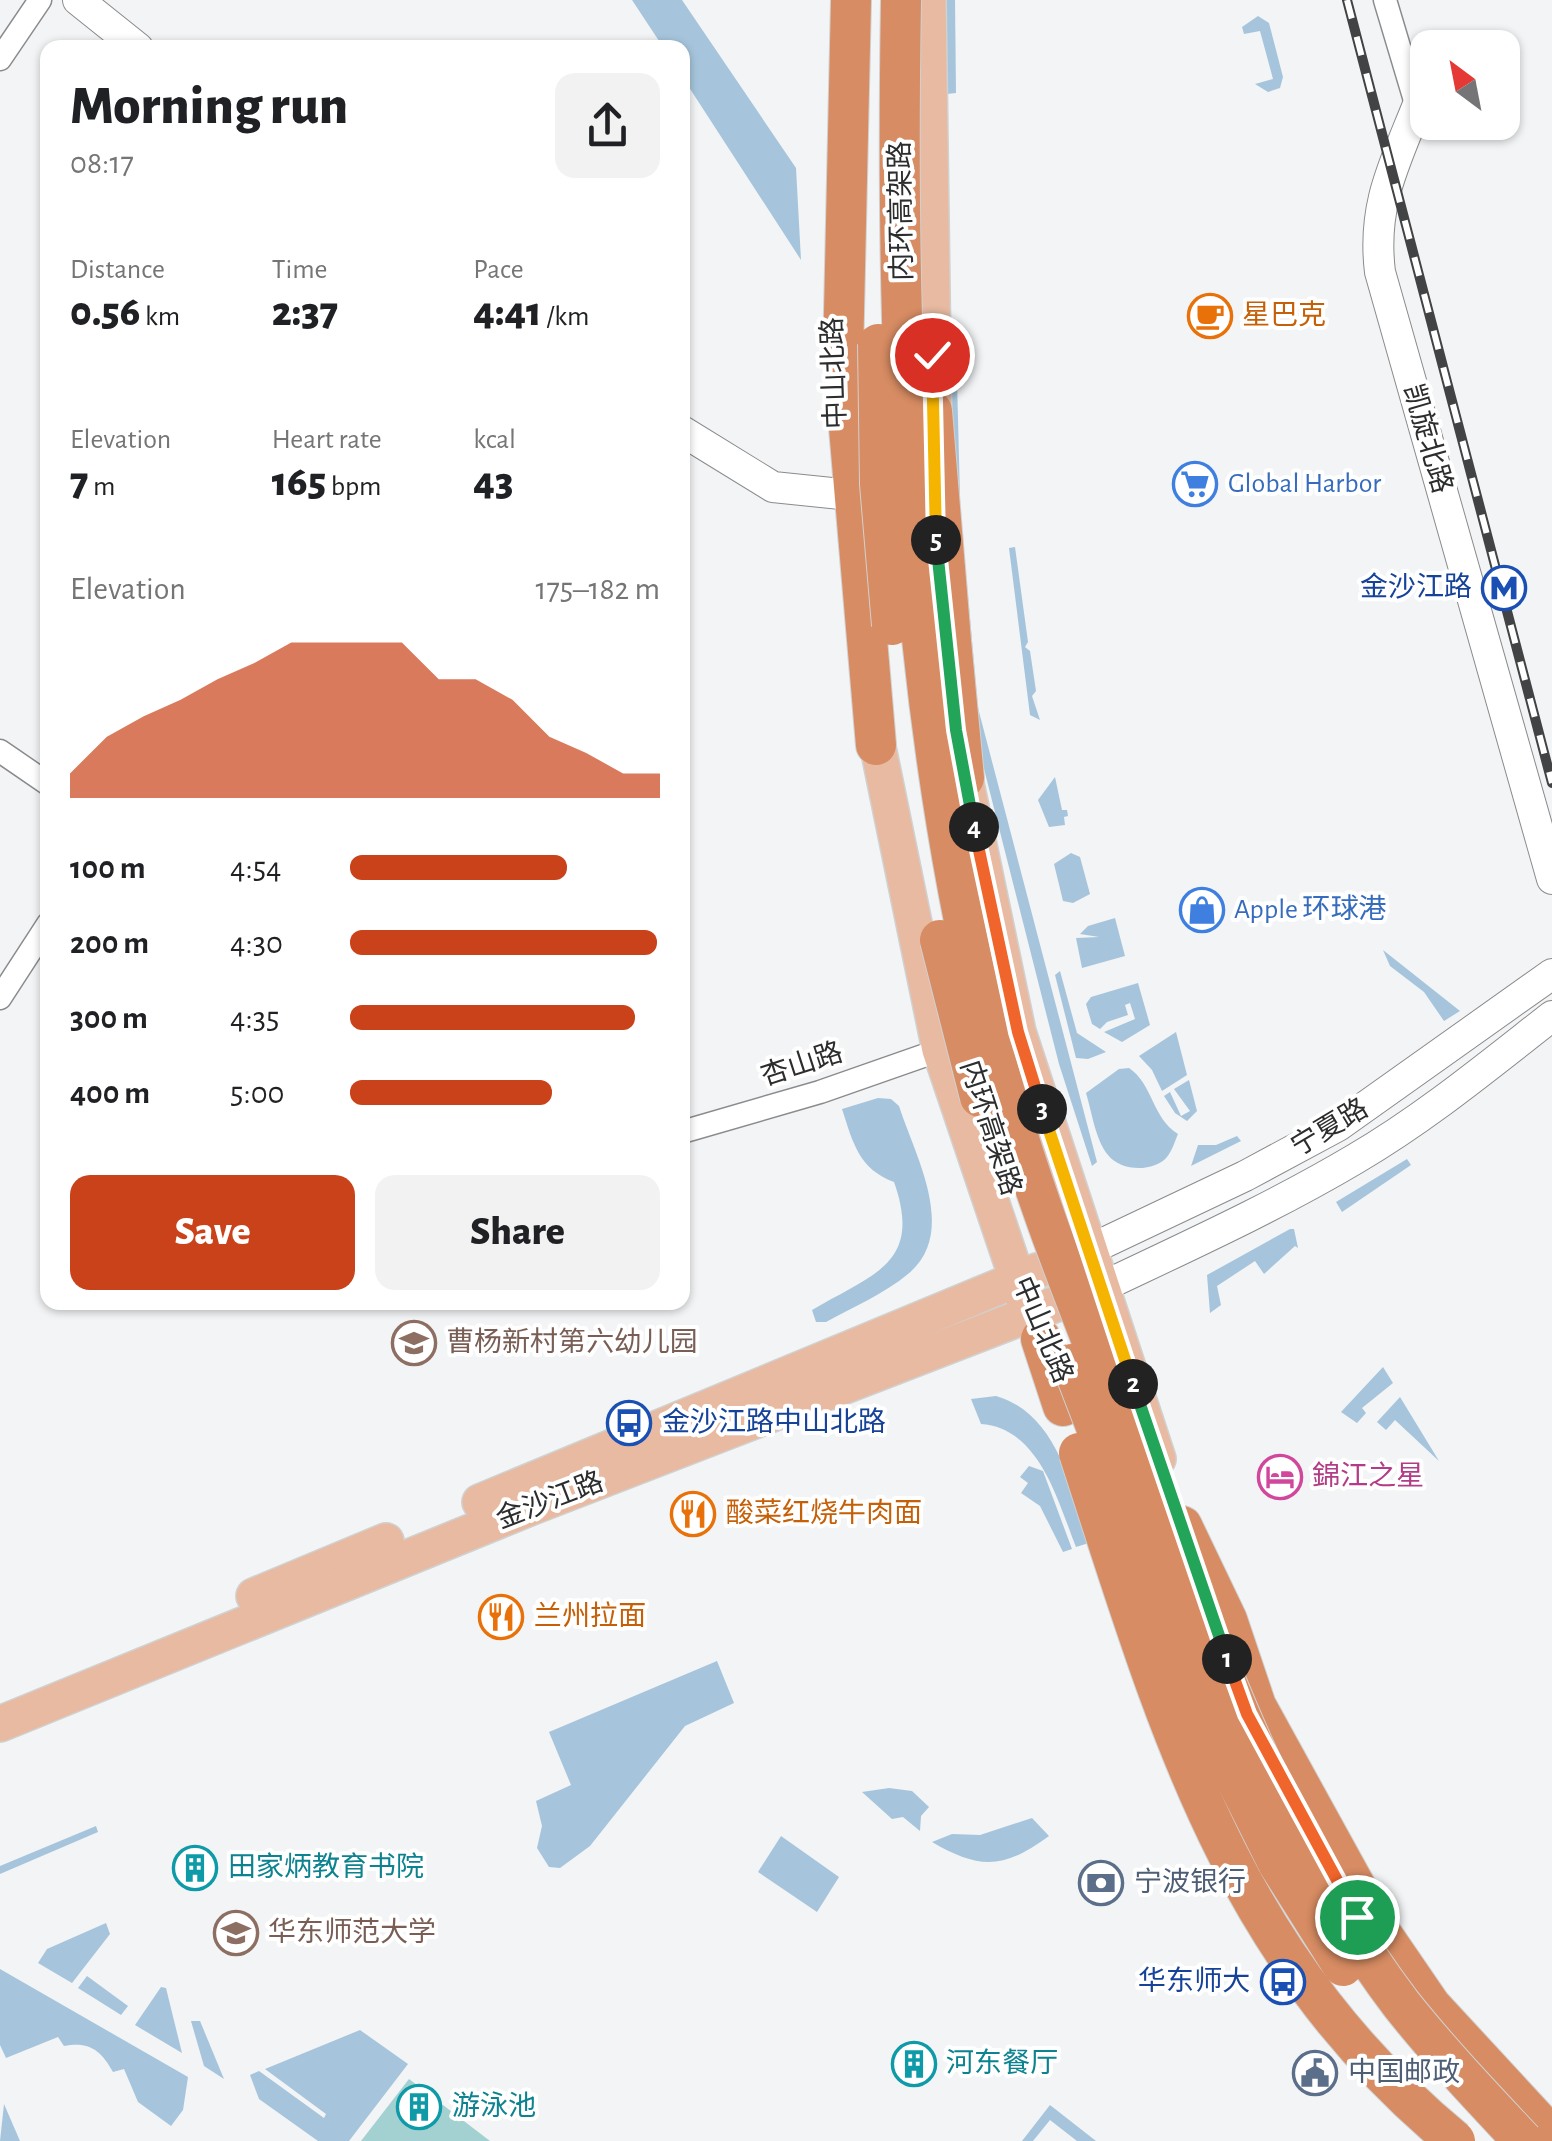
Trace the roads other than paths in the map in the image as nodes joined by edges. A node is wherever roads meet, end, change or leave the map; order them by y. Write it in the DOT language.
graph roads {
  1 [pos="40,0"];
  2 [pos="78,0"];
  3 [pos="848,0"];
  4 [pos="859,0"];
  5 [pos="874,0"];
  6 [pos="901,0"];
  7 [pos="911,0"];
  8 [pos="928,0"];
  9 [pos="1385,0"];
  10 [pos="128,40"];
  11 [pos="0,59"];
  12 [pos="1410,82"];
  13 [pos="1410,127"];
  14 [pos="690,436"];
  15 [pos="841,494"];
  16 [pos="876,744"];
  17 [pos="0,751"];
  18 [pos="40,778"];
  19 [pos="964,778"];
  20 [pos="1552,879"];
  21 [pos="40,936"];
  22 [pos="1552,974"];
  23 [pos="0,998"];
  24 [pos="1552,1016"];
  25 [pos="940,1050"];
  26 [pos="690,1129"];
  27 [pos="1089,1250"];
  28 [pos="1018,1278"];
  29 [pos="1104,1286"];
  30 [pos="1035,1327"];
  31 [pos="1180,1523"];
  32 [pos="0,1701"];
  33 [pos="0,1724"];
  34 [pos="1275,1892"];
  35 [pos="1552,2136"];
  36 [pos="1439,2141"];
  37 [pos="1455,2141"];
  38 [pos="1471,2141"];
  39 [pos="1488,2141"];
  40 [pos="1523,2141"];
  41 [pos="1544,2141"];
  1 -- 11 [label="street"];
  2 -- 10 [label="main road"];
  3 -- 15 [label="main road, 中山北路"];
  3 -- 16 [label="highway"];
  4 -- 16 [label="main road, 中山北路"];
  5 -- 39 [label="highway, 内环高架路, bridge"];
  6 -- 40 [label="highway, 内环高架路, bridge"];
  7 -- 19 [label="highway, bridge"];
  8 -- 19 [label="main road"];
  9 -- 12 [label="street, 凯旋北路"];
  13 -- 20 [label="main road, 凯旋北路"];
  14 -- 15 [label="main road"];
  15 -- 16 [label="main road, 中山北路"];
  16 -- 25 [label="main road, 中山北路"];
  17 -- 18 [label="street"];
  19 -- 27 [label="main road"];
  21 -- 23 [label="street"];
  22 -- 27 [label="main road, 宁夏路"];
  24 -- 29 [label="main road, 宁夏路"];
  25 -- 26 [label="street, 杏山路"];
  25 -- 28 [label="main road, 中山北路"];
  27 -- 28 [label="main road, 金沙江路"];
  27 -- 29 [label="main road"];
  28 -- 30 [label="main road, 中山北路"];
  28 -- 32 [label="main road, 金沙江路"];
  29 -- 30 [label="main road, 金沙江路"];
  29 -- 31 [label="main road"];
  30 -- 33 [label="main road, 金沙江路"];
  30 -- 34 [label="main road, 中山北路"];
  30 -- 37 [label="highway, bridge"];
  31 -- 35 [label="highway"];
  31 -- 41 [label="main road"];
  34 -- 36 [label="main road, 中山北路"];
  34 -- 38 [label="main road, 中山北路"];
}
